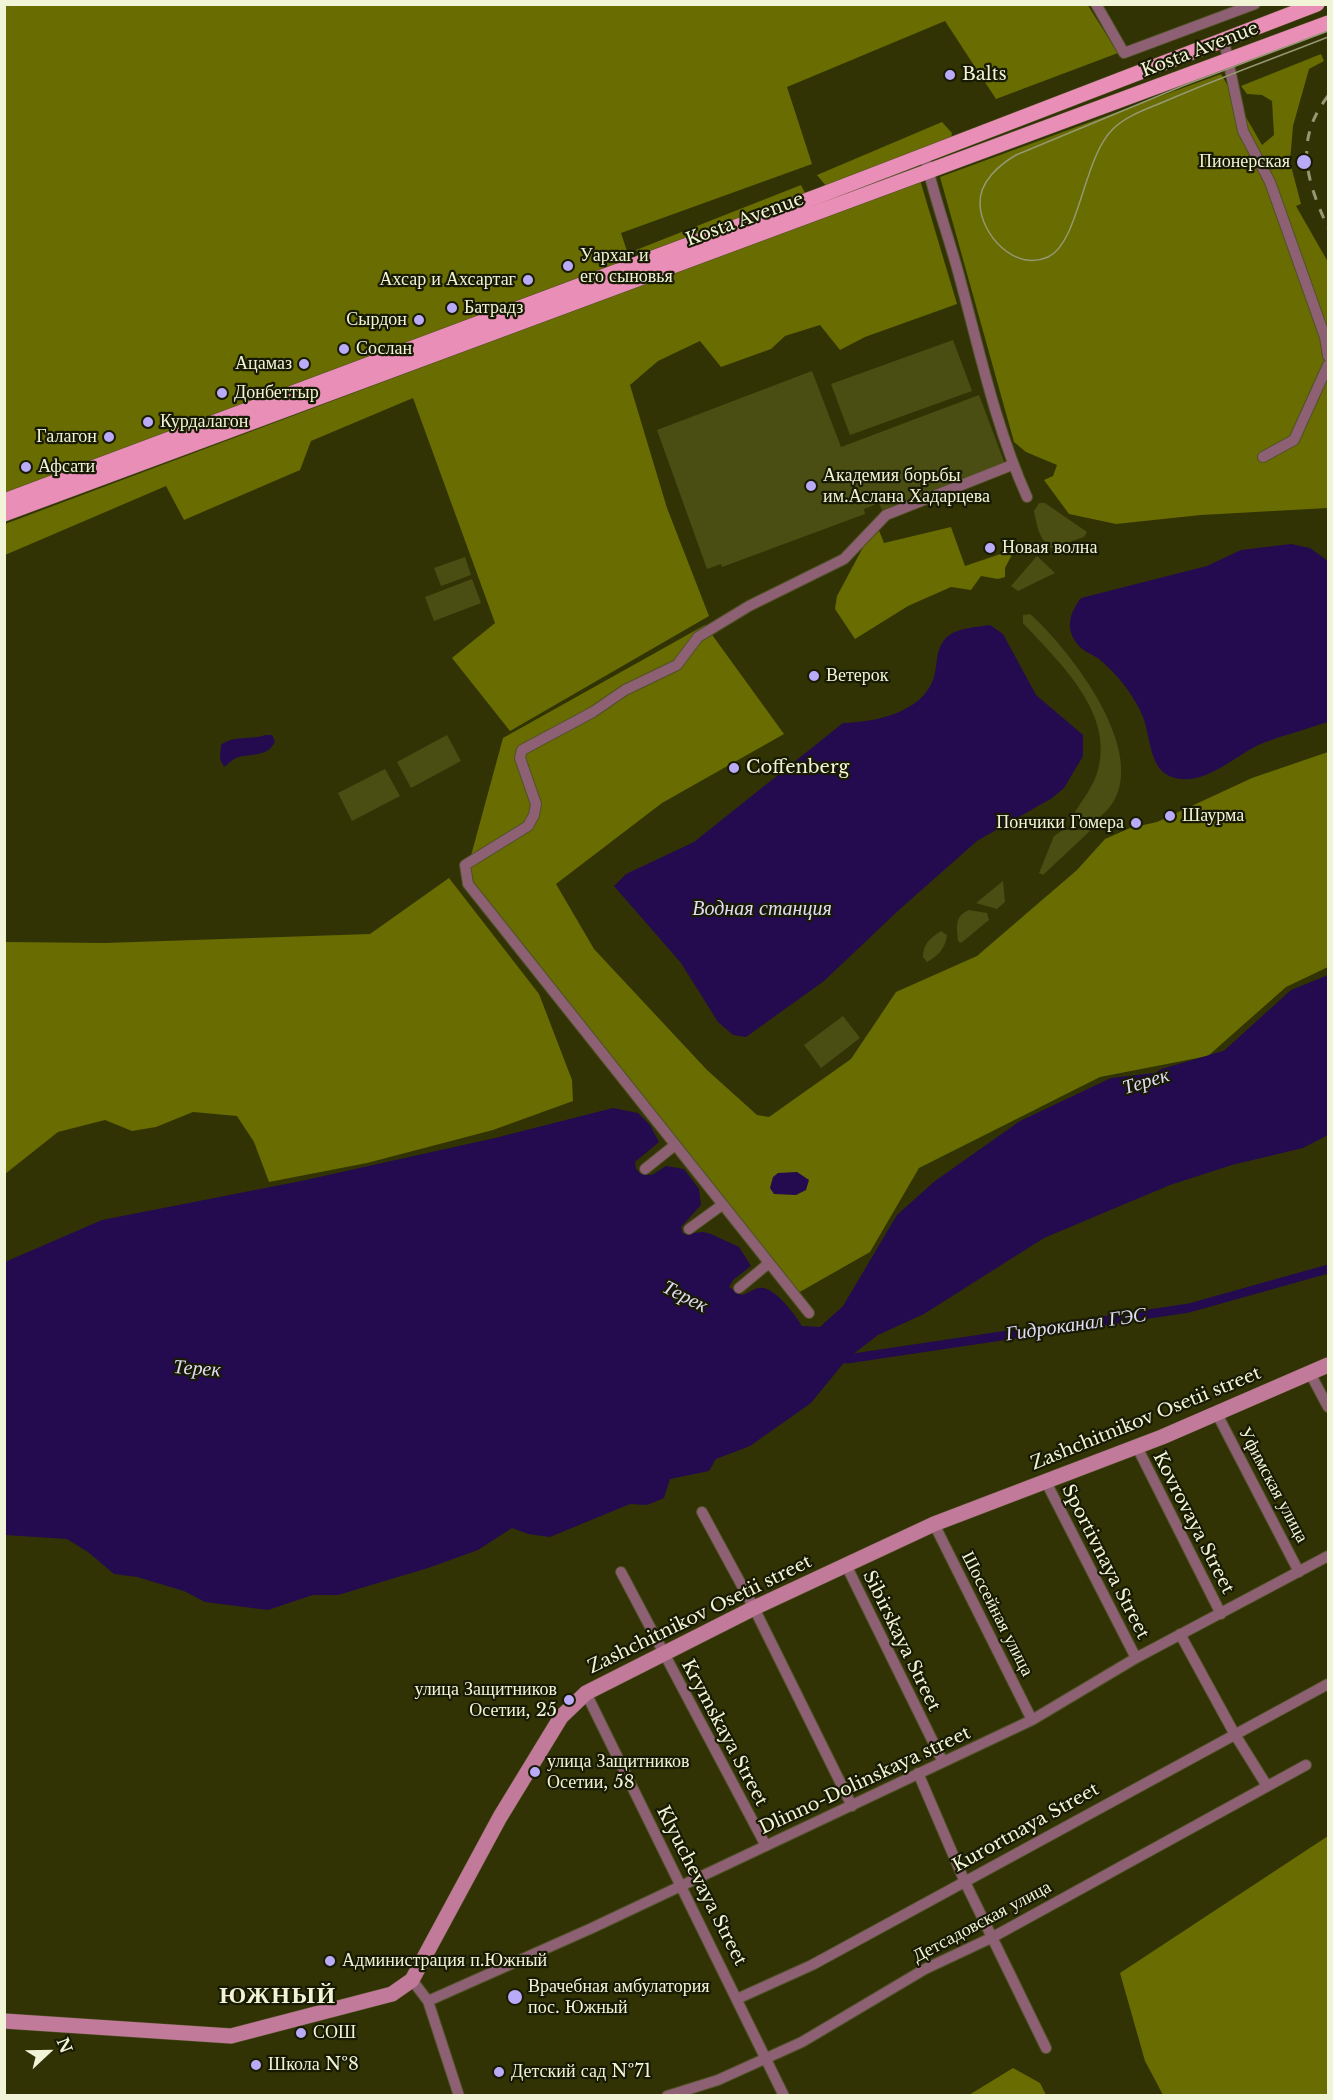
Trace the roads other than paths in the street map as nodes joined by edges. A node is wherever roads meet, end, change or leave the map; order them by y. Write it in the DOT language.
graph roads {
  1 [pos="1096,4"];
  2 [pos="1255,4"];
  3 [pos="1317,4"];
  4 [pos="1329,23"];
  5 [pos="1224,41"];
  6 [pos="1230,60"];
  7 [pos="924,156"];
  8 [pos="929,173"];
  9 [pos="1329,356"];
  10 [pos="1329,365"];
  11 [pos="1263,457"];
  12 [pos="1012,465"];
  13 [pos="1027,497"];
  14 [pos="4,501"];
  15 [pos="4,514"];
  16 [pos="675,1145"];
  17 [pos="645,1169"];
  18 [pos="722,1205"];
  19 [pos="689,1229"];
  20 [pos="769,1263"];
  21 [pos="739,1288"];
  22 [pos="809,1313"];
  23 [pos="1329,1365"];
  24 [pos="1311,1375"];
  25 [pos="1329,1407"];
  26 [pos="1217,1414"];
  27 [pos="1137,1447"];
  28 [pos="1045,1480"];
  29 [pos="702,1512"];
  30 [pos="934,1524"];
  31 [pos="1329,1556"];
  32 [pos="846,1566"];
  33 [pos="621,1572"];
  34 [pos="1299,1572"];
  35 [pos="754,1608"];
  36 [pos="1221,1614"];
  37 [pos="1180,1634"];
  38 [pos="664,1654"];
  39 [pos="1136,1658"];
  40 [pos="1329,1684"];
  41 [pos="586,1693"];
  42 [pos="1032,1720"];
  43 [pos="1234,1733"];
  44 [pos="943,1762"];
  45 [pos="1306,1765"];
  46 [pos="918,1773"];
  47 [pos="1267,1786"];
  48 [pos="852,1806"];
  49 [pos="765,1846"];
  50 [pos="964,1880"];
  51 [pos="682,1884"];
  52 [pos="993,1937"];
  53 [pos="412,1980"];
  54 [pos="739,1998"];
  55 [pos="428,2001"];
  56 [pos="4,2020"];
  57 [pos="1046,2048"];
  58 [pos="766,2057"];
  59 [pos="459,2096"];
  60 [pos="667,2096"];
  61 [pos="784,2096"];
  1 -- 2 [label="street"];
  3 -- 5 [label="main road, Kosta Avenue"];
  4 -- 6 [label="main road, Kosta Avenue"];
  5 -- 6 [label="street"];
  5 -- 7 [label="main road, Kosta Avenue"];
  6 -- 8 [label="main road, Kosta Avenue"];
  6 -- 9 [label="street"];
  7 -- 8 [label="street"];
  7 -- 14 [label="main road, Kosta Avenue"];
  8 -- 12 [label="street"];
  8 -- 15 [label="main road, Kosta Avenue"];
  10 -- 11 [label="street"];
  12 -- 13 [label="street"];
  12 -- 16 [label="street"];
  16 -- 17 [label="street"];
  16 -- 18 [label="street"];
  18 -- 19 [label="street"];
  18 -- 20 [label="street"];
  20 -- 21 [label="street"];
  20 -- 22 [label="street"];
  23 -- 24 [label="street, Zashchitnikov Osetii street"];
  24 -- 25 [label="street"];
  24 -- 26 [label="street, Zashchitnikov Osetii street"];
  26 -- 27 [label="street, Zashchitnikov Osetii street"];
  26 -- 34 [label="street, Уфимская улица"];
  27 -- 28 [label="street, Zashchitnikov Osetii street"];
  27 -- 36 [label="street, Kovrovaya Street"];
  28 -- 30 [label="street, Zashchitnikov Osetii street"];
  28 -- 39 [label="street, Sportivnaya Street"];
  29 -- 35 [label="street"];
  30 -- 32 [label="street, Zashchitnikov Osetii street"];
  30 -- 42 [label="street, Шоссейная улица"];
  31 -- 34 [label="street, Dlinno-Dolinskaya street"];
  32 -- 35 [label="street, Zashchitnikov Osetii street"];
  32 -- 44 [label="street, Sibirskaya Street"];
  33 -- 38 [label="street, Krymskaya Street"];
  34 -- 36 [label="street, Dlinno-Dolinskaya street"];
  35 -- 38 [label="street, Zashchitnikov Osetii street"];
  35 -- 48 [label="street"];
  36 -- 37 [label="street, Dlinno-Dolinskaya street"];
  37 -- 39 [label="street, Dlinno-Dolinskaya street"];
  37 -- 43 [label="street"];
  38 -- 41 [label="street, Zashchitnikov Osetii street"];
  38 -- 49 [label="street, Krymskaya Street"];
  39 -- 42 [label="street, Dlinno-Dolinskaya street"];
  40 -- 43 [label="street, Kurortnaya Street"];
  41 -- 51 [label="street, Klyuchevaya Street"];
  41 -- 53 [label="street, Zashchitnikov Osetii street"];
  42 -- 44 [label="street, Dlinno-Dolinskaya street"];
  43 -- 47 [label="street"];
  43 -- 50 [label="street, Kurortnaya Street"];
  44 -- 46 [label="street, Dlinno-Dolinskaya street"];
  45 -- 47 [label="street, Детсадовская улица"];
  46 -- 48 [label="street, Dlinno-Dolinskaya street"];
  46 -- 50 [label="street"];
  47 -- 52 [label="street, Детсадовская улица"];
  48 -- 49 [label="street, Dlinno-Dolinskaya street"];
  49 -- 51 [label="street, Dlinno-Dolinskaya street"];
  50 -- 52 [label="street"];
  50 -- 54 [label="street, Kurortnaya Street"];
  51 -- 54 [label="street, Klyuchevaya Street"];
  51 -- 55 [label="street, Dlinno-Dolinskaya street"];
  52 -- 57 [label="street"];
  52 -- 58 [label="street, Детсадовская улица"];
  53 -- 55 [label="street"];
  53 -- 56 [label="street, Zashchitnikov Osetii street"];
  54 -- 58 [label="street, Klyuchevaya Street"];
  55 -- 59 [label="street"];
  58 -- 60 [label="street, Детсадовская улица"];
  58 -- 61 [label="street, Klyuchevaya Street"];
}
